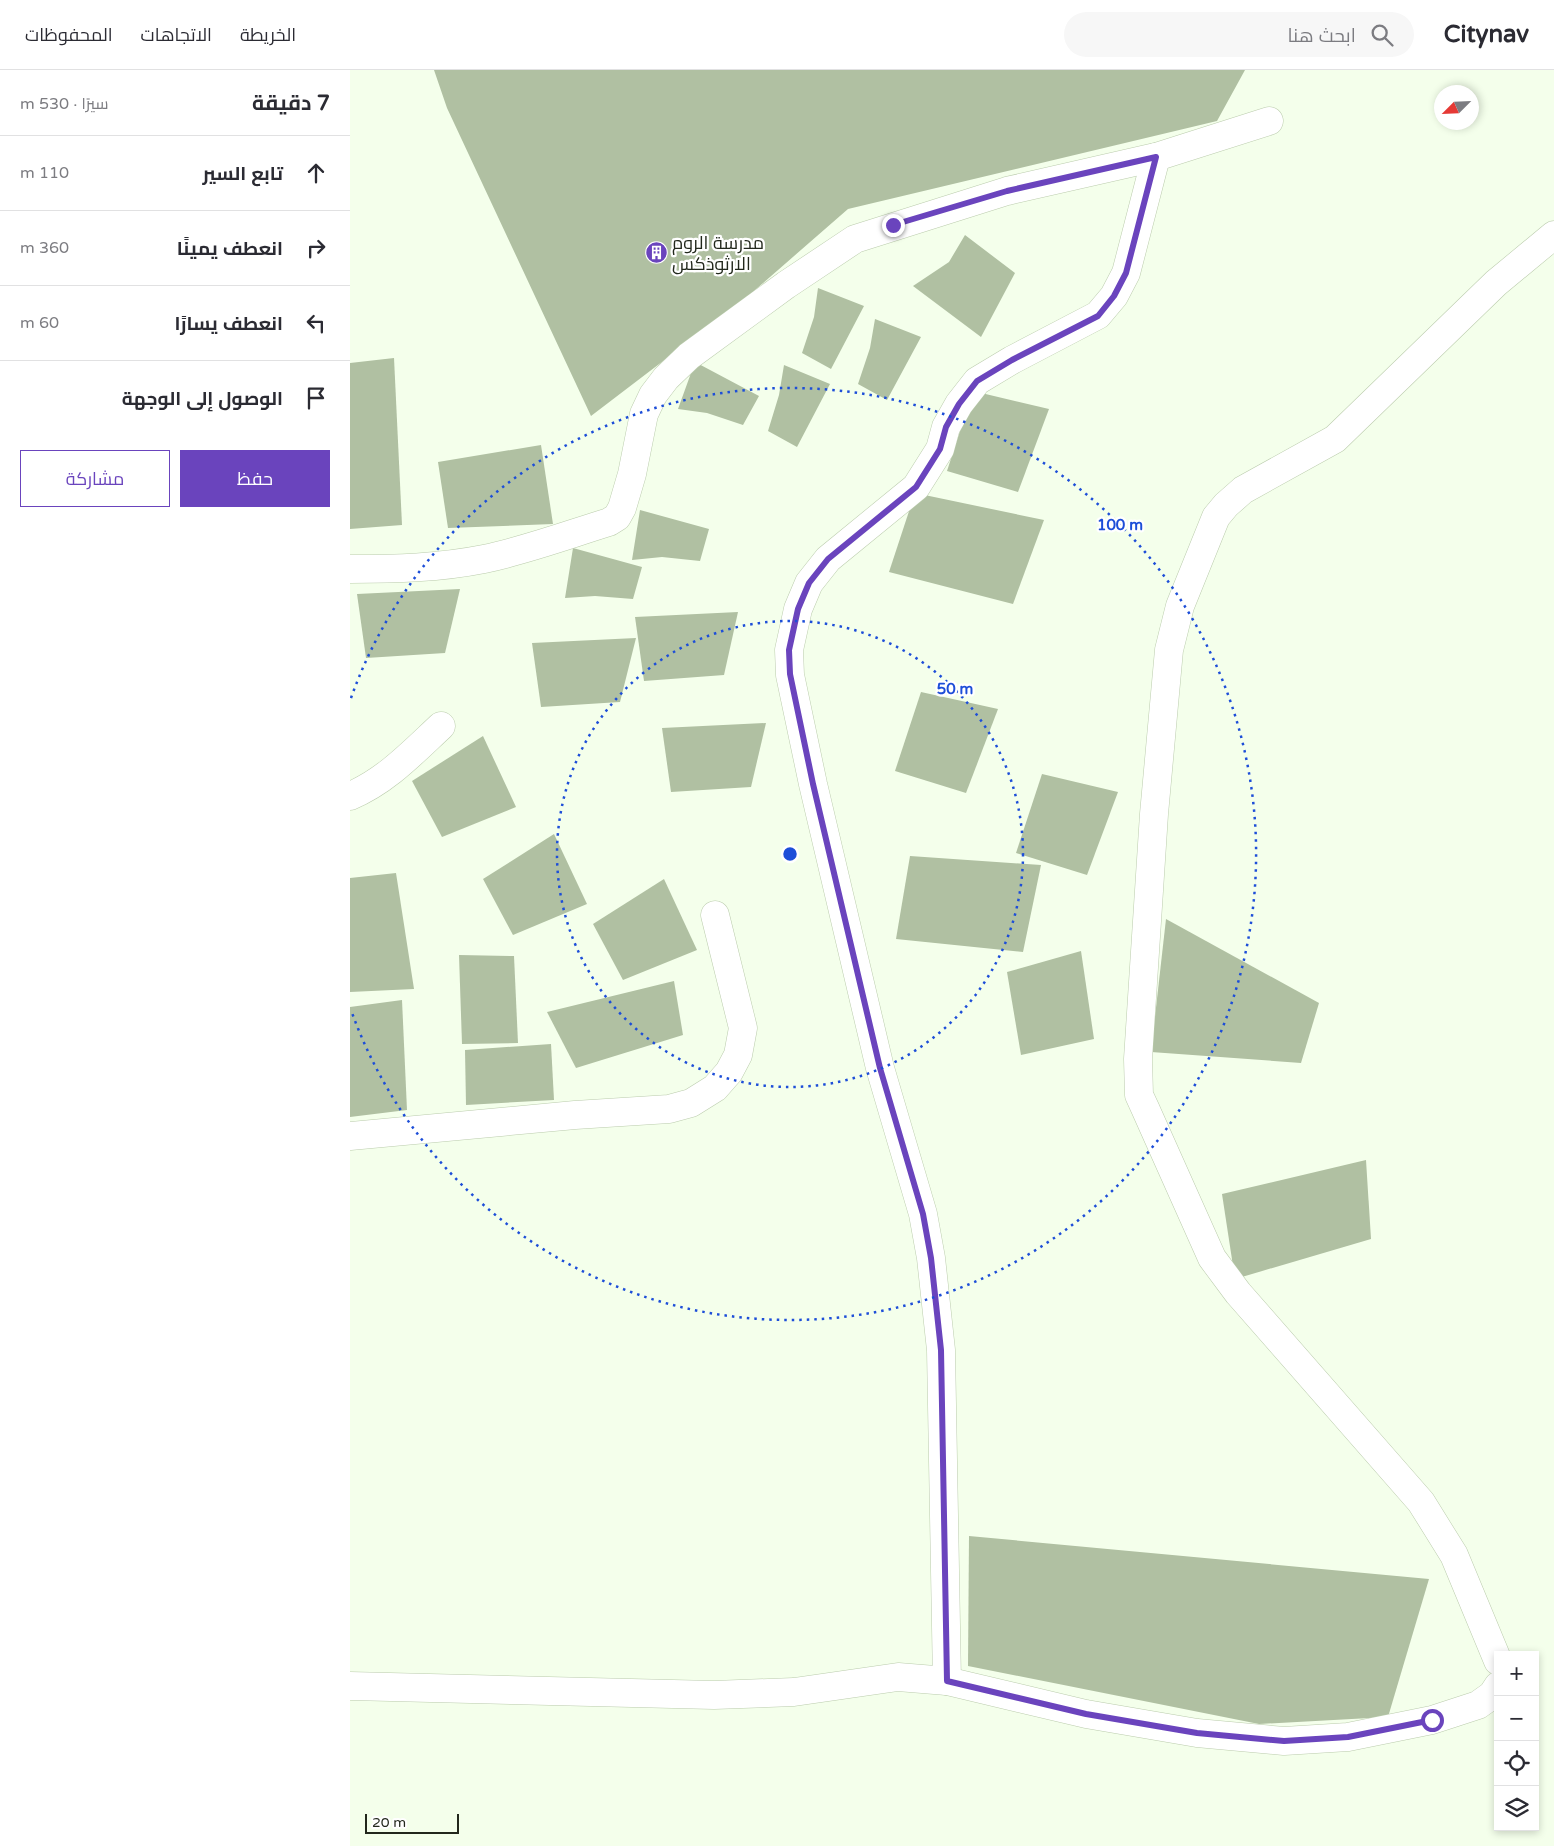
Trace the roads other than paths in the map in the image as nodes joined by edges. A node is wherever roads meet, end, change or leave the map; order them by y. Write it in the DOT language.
graph roads {
  1 [pos="1269,120"];
  2 [pos="1156,157"];
  3 [pos="1554,235"];
  4 [pos="350,569"];
  5 [pos="441,726"];
  6 [pos="350,796"];
  7 [pos="715,915"];
  8 [pos="350,1136"];
  9 [pos="1494,1652"];
  10 [pos="947,1681"];
  11 [pos="350,1686"];
  12 [pos="1494,1692"];
  1 -- 2 [label="street"];
  2 -- 4 [label="street"];
  2 -- 10 [label="street"];
  3 -- 9 [label="street"];
  5 -- 6 [label="street"];
  7 -- 8 [label="street"];
  10 -- 11 [label="street"];
  10 -- 12 [label="street"];
}
